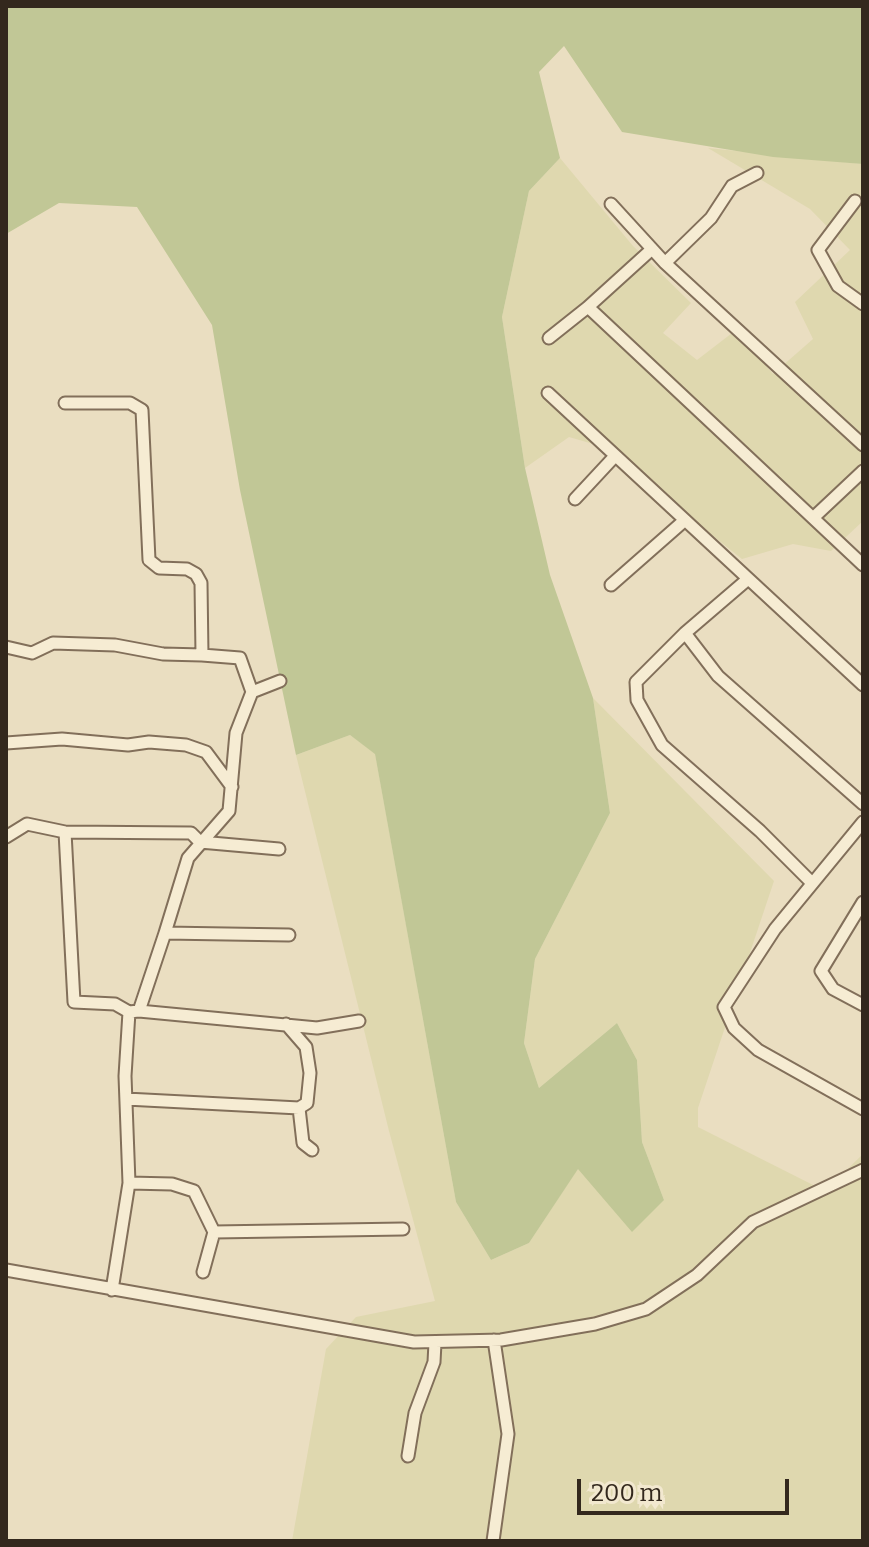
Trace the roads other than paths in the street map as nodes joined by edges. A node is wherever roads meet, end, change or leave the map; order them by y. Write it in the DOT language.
graph roads {
  1 [pos="757,173"];
  2 [pos="855,201"];
  3 [pos="611,204"];
  4 [pos="652,249"];
  5 [pos="665,263"];
  6 [pos="863,304"];
  7 [pos="588,307"];
  8 [pos="549,338"];
  9 [pos="548,393"];
  10 [pos="65,403"];
  11 [pos="863,445"];
  12 [pos="615,456"];
  13 [pos="863,471"];
  14 [pos="575,499"];
  15 [pos="813,518"];
  16 [pos="685,520"];
  17 [pos="863,565"];
  18 [pos="748,579"];
  19 [pos="611,585"];
  20 [pos="685,633"];
  21 [pos="6,647"];
  22 [pos="202,655"];
  23 [pos="280,681"];
  24 [pos="863,685"];
  25 [pos="252,692"];
  26 [pos="6,743"];
  27 [pos="232,787"];
  28 [pos="863,804"];
  29 [pos="863,822"];
  30 [pos="65,832"];
  31 [pos="6,837"];
  32 [pos="200,842"];
  33 [pos="279,849"];
  34 [pos="812,883"];
  35 [pos="863,902"];
  36 [pos="165,933"];
  37 [pos="289,935"];
  38 [pos="863,1005"];
  39 [pos="134,1012"];
  40 [pos="359,1021"];
  41 [pos="286,1024"];
  42 [pos="126,1099"];
  43 [pos="299,1108"];
  44 [pos="863,1109"];
  45 [pos="312,1150"];
  46 [pos="863,1170"];
  47 [pos="129,1183"];
  48 [pos="403,1229"];
  49 [pos="214,1232"];
  50 [pos="6,1270"];
  51 [pos="203,1272"];
  52 [pos="112,1290"];
  53 [pos="494,1340"];
  54 [pos="435,1343"];
  55 [pos="408,1456"];
  56 [pos="493,1541"];
  1 -- 5 [label="street"];
  2 -- 6 [label="street"];
  3 -- 4 [label="street"];
  4 -- 5 [label="street"];
  4 -- 7 [label="street"];
  5 -- 11 [label="street"];
  7 -- 8 [label="street"];
  7 -- 15 [label="street"];
  9 -- 12 [label="street"];
  10 -- 22 [label="street"];
  12 -- 14 [label="street"];
  12 -- 16 [label="street"];
  13 -- 15 [label="street"];
  15 -- 17 [label="street"];
  16 -- 18 [label="street"];
  16 -- 19 [label="street"];
  18 -- 20 [label="street"];
  18 -- 24 [label="street"];
  20 -- 28 [label="street"];
  20 -- 34 [label="street"];
  21 -- 22 [label="street"];
  22 -- 25 [label="street"];
  23 -- 25 [label="street"];
  25 -- 27 [label="street"];
  26 -- 27 [label="street"];
  27 -- 32 [label="street"];
  29 -- 34 [label="street"];
  30 -- 31 [label="street"];
  30 -- 32 [label="street"];
  30 -- 39 [label="street"];
  32 -- 33 [label="street"];
  32 -- 36 [label="street"];
  34 -- 44 [label="street"];
  35 -- 38 [label="street"];
  36 -- 37 [label="street"];
  36 -- 39 [label="street"];
  39 -- 41 [label="street"];
  39 -- 42 [label="street"];
  40 -- 41 [label="street"];
  41 -- 43 [label="street"];
  42 -- 43 [label="street"];
  42 -- 47 [label="street"];
  43 -- 45 [label="street"];
  46 -- 53 [label="street"];
  47 -- 49 [label="street"];
  47 -- 52 [label="street"];
  48 -- 49 [label="street"];
  49 -- 51 [label="street"];
  50 -- 52 [label="street"];
  52 -- 54 [label="street"];
  53 -- 54 [label="street"];
  53 -- 56 [label="street"];
  54 -- 55 [label="street"];
}
